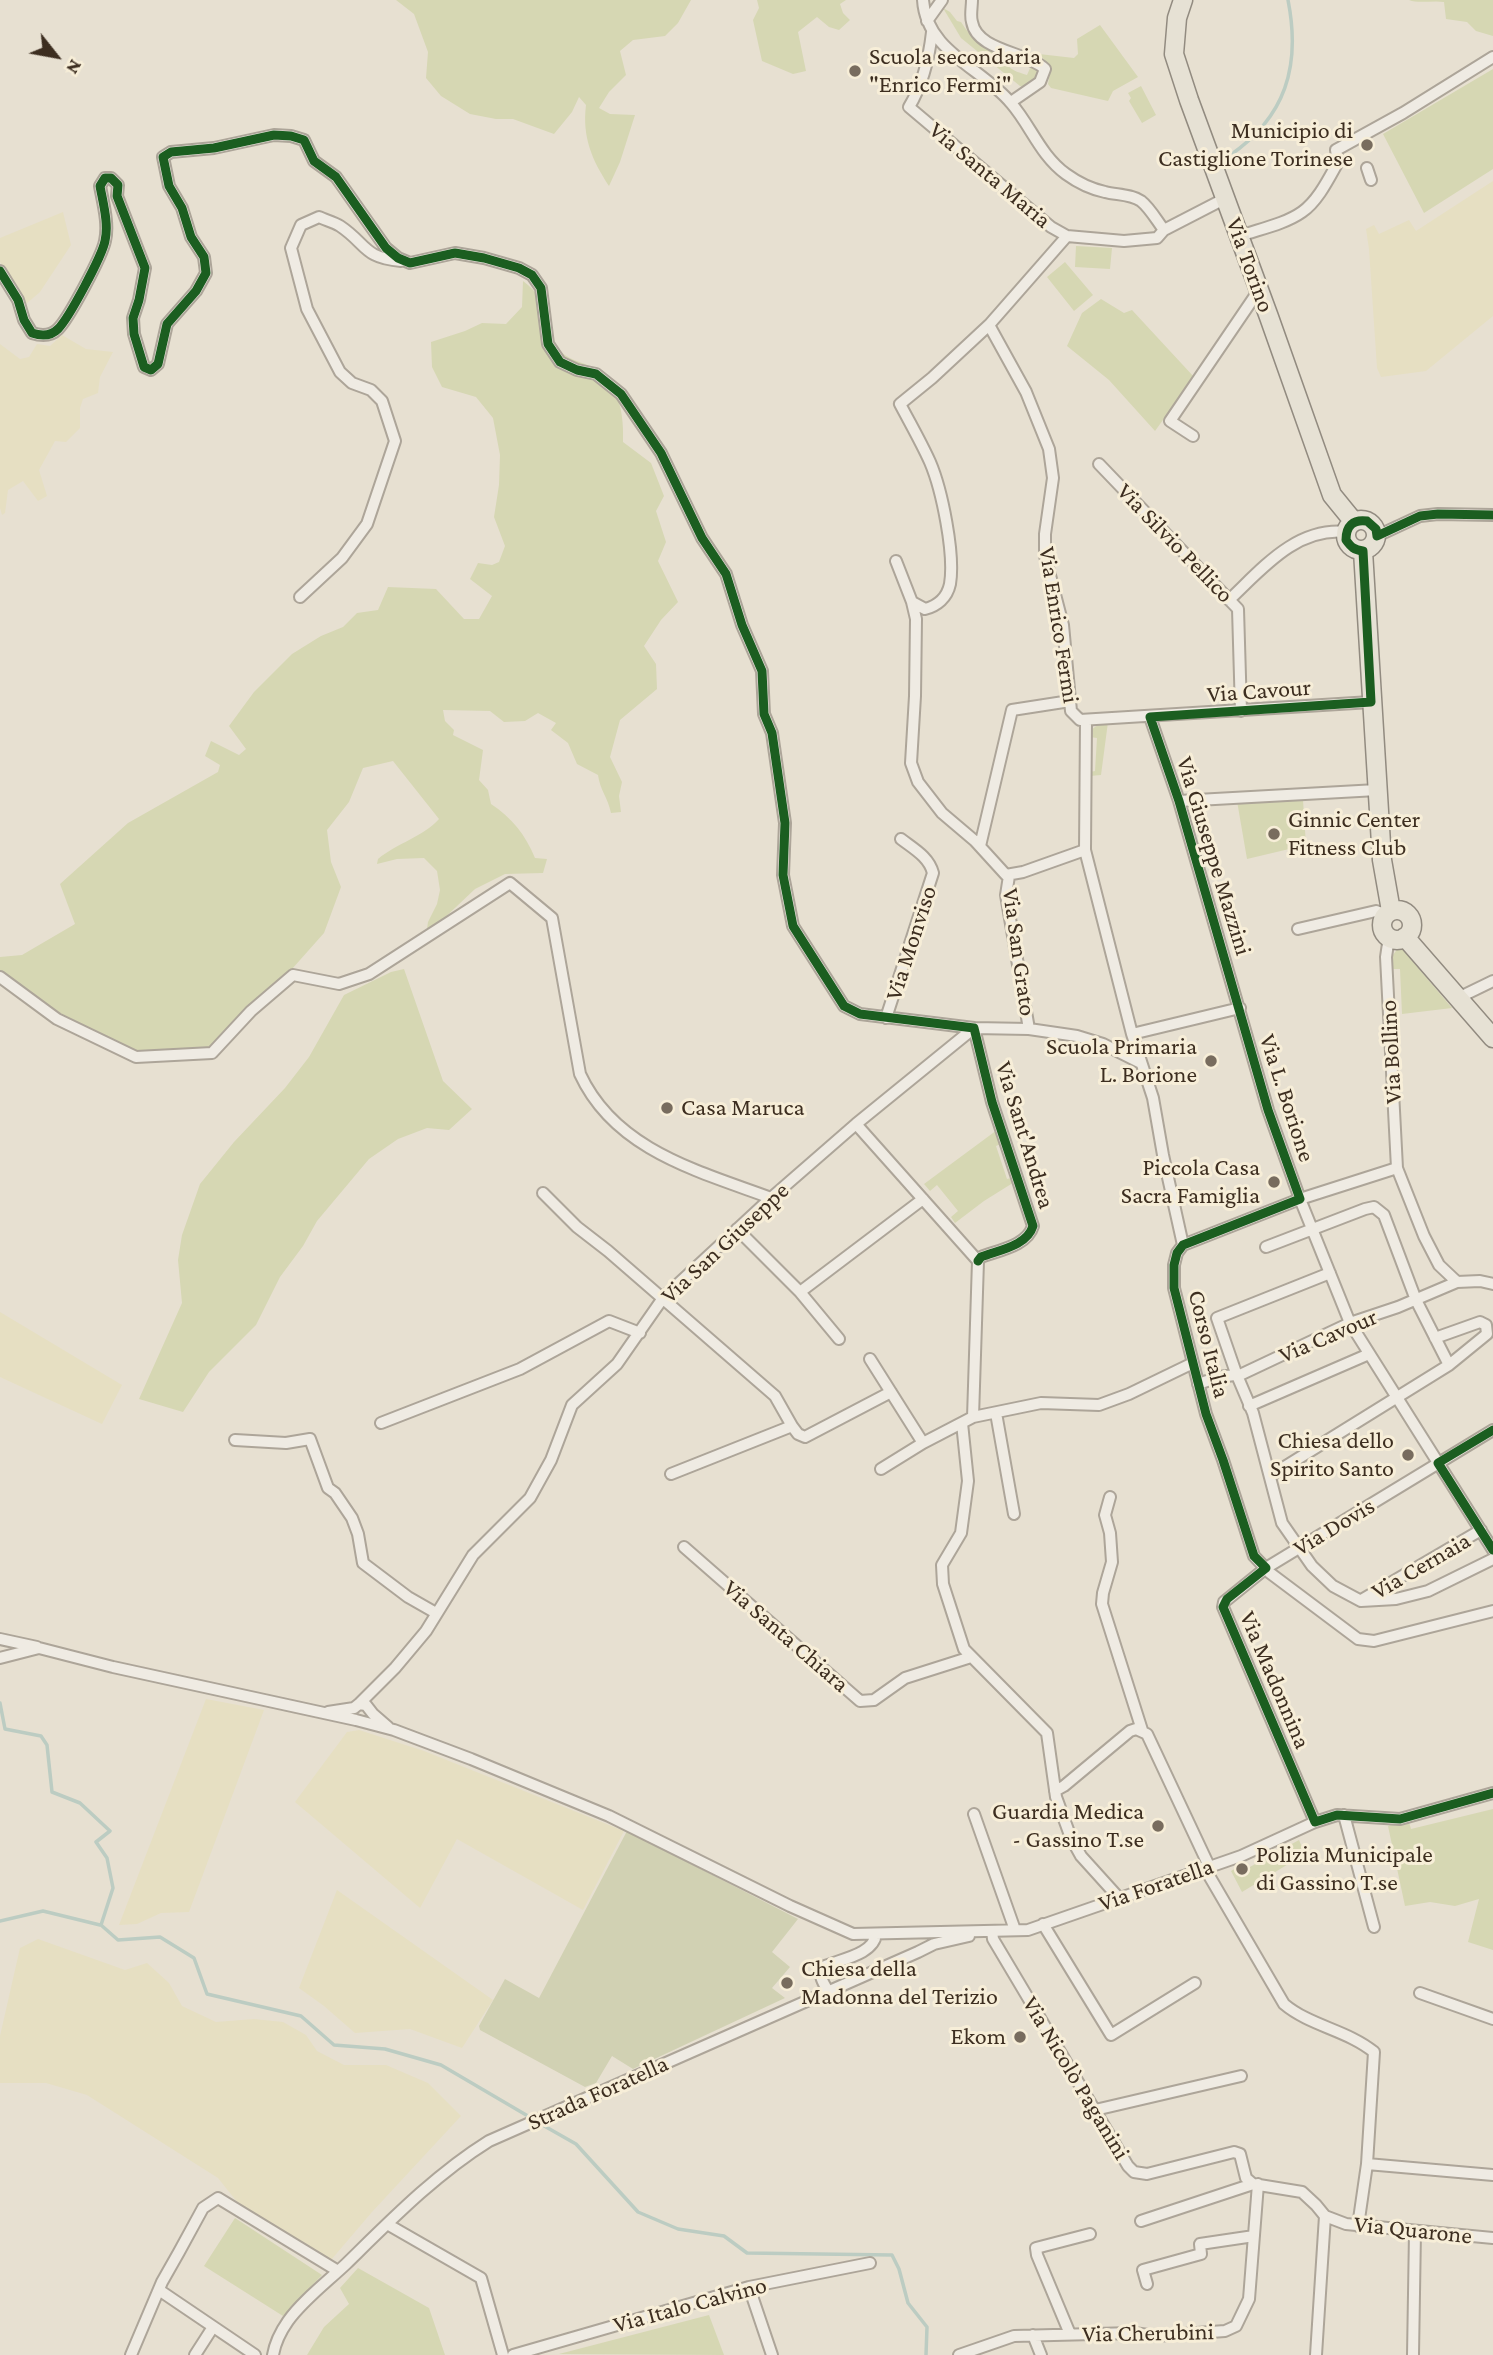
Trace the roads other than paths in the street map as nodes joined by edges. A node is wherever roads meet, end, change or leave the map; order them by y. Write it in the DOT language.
graph roads {
  1 [pos="923,0"];
  2 [pos="942,0"];
  3 [pos="972,0"];
  4 [pos="1183,0"];
  5 [pos="926,21"];
  6 [pos="932,33"];
  7 [pos="1493,57"];
  8 [pos="1011,102"];
  9 [pos="1367,168"];
  10 [pos="1371,180"];
  11 [pos="1226,198"];
  12 [pos="1164,230"];
  13 [pos="1067,236"];
  14 [pos="1240,236"];
  15 [pos="404,261"];
  16 [pos="0,271"];
  17 [pos="1259,290"];
  18 [pos="989,325"];
  19 [pos="1193,436"];
  20 [pos="1099,464"];
  21 [pos="1493,515"];
  22 [pos="1350,527"];
  23 [pos="1377,536"];
  24 [pos="1363,551"];
  25 [pos="896,561"];
  26 [pos="300,597"];
  27 [pos="1229,600"];
  28 [pos="912,602"];
  29 [pos="1070,702"];
  30 [pos="1371,702"];
  31 [pos="1241,711"];
  32 [pos="1150,717"];
  33 [pos="1086,721"];
  34 [pos="1377,790"];
  35 [pos="1179,801"];
  36 [pos="901,839"];
  37 [pos="980,846"];
  38 [pos="1085,850"];
  39 [pos="1009,876"];
  40 [pos="1389,913"];
  41 [pos="1298,929"];
  42 [pos="1397,937"];
  43 [pos="0,977"];
  44 [pos="1493,981"];
  45 [pos="1458,998"];
  46 [pos="1240,1007"];
  47 [pos="886,1018"];
  48 [pos="974,1028"];
  49 [pos="1029,1029"];
  50 [pos="1132,1034"];
  51 [pos="1493,1038"];
  52 [pos="1141,1063"];
  53 [pos="856,1125"];
  54 [pos="1397,1167"];
  55 [pos="543,1193"];
  56 [pos="771,1198"];
  57 [pos="923,1199"];
  58 [pos="1300,1199"];
  59 [pos="1312,1228"];
  60 [pos="737,1229"];
  61 [pos="1183,1245"];
  62 [pos="1266,1247"];
  63 [pos="978,1261"];
  64 [pos="1330,1273"];
  65 [pos="1457,1282"];
  66 [pos="1493,1284"];
  67 [pos="800,1293"];
  68 [pos="663,1298"];
  69 [pos="1416,1300"];
  70 [pos="1350,1323"];
  71 [pos="1490,1326"];
  72 [pos="640,1333"];
  73 [pos="1435,1338"];
  74 [pos="839,1339"];
  75 [pos="1369,1354"];
  76 [pos="870,1359"];
  77 [pos="1193,1363"];
  78 [pos="1449,1365"];
  79 [pos="1236,1373"];
  80 [pos="1198,1384"];
  81 [pos="891,1392"];
  82 [pos="1396,1397"];
  83 [pos="1249,1406"];
  84 [pos="996,1413"];
  85 [pos="973,1418"];
  86 [pos="381,1423"];
  87 [pos="962,1423"];
  88 [pos="792,1426"];
  89 [pos="1493,1430"];
  90 [pos="235,1440"];
  91 [pos="922,1443"];
  92 [pos="1438,1464"];
  93 [pos="881,1469"];
  94 [pos="671,1474"];
  95 [pos="1270,1476"];
  96 [pos="1110,1497"];
  97 [pos="1014,1514"];
  98 [pos="1486,1530"];
  99 [pos="684,1546"];
  100 [pos="1299,1548"];
  101 [pos="1493,1550"];
  102 [pos="1493,1559"];
  103 [pos="1266,1568"];
  104 [pos="1361,1601"];
  105 [pos="1493,1611"];
  106 [pos="436,1613"];
  107 [pos="0,1639"];
  108 [pos="39,1648"];
  109 [pos="971,1657"];
  110 [pos="0,1658"];
  111 [pos="363,1707"];
  112 [pos="323,1713"];
  113 [pos="359,1720"];
  114 [pos="394,1730"];
  115 [pos="1142,1730"];
  116 [pos="1055,1791"];
  117 [pos="1493,1793"];
  118 [pos="974,1814"];
  119 [pos="1344,1815"];
  120 [pos="1315,1822"];
  121 [pos="1206,1867"];
  122 [pos="1119,1898"];
  123 [pos="1043,1924"];
  124 [pos="1374,1927"];
  125 [pos="1015,1930"];
  126 [pos="992,1931"];
  127 [pos="903,1933"];
  128 [pos="922,1933"];
  129 [pos="876,1934"];
  130 [pos="934,1944"];
  131 [pos="918,1952"];
  132 [pos="1195,1983"];
  133 [pos="828,1991"];
  134 [pos="1420,1993"];
  135 [pos="1493,2019"];
  136 [pos="1241,2076"];
  137 [pos="1095,2110"];
  138 [pos="1367,2164"];
  139 [pos="1493,2175"];
  140 [pos="1256,2184"];
  141 [pos="1325,2216"];
  142 [pos="1141,2221"];
  143 [pos="387,2224"];
  144 [pos="1358,2226"];
  145 [pos="1415,2232"];
  146 [pos="1090,2234"];
  147 [pos="1254,2235"];
  148 [pos="1493,2238"];
  149 [pos="870,2263"];
  150 [pos="333,2269"];
  151 [pos="1147,2284"];
  152 [pos="749,2287"];
  153 [pos="159,2290"];
  154 [pos="213,2327"];
  155 [pos="1070,2334"];
  156 [pos="1033,2335"];
  157 [pos="131,2355"];
  158 [pos="195,2355"];
  159 [pos="255,2355"];
  160 [pos="273,2355"];
  161 [pos="503,2355"];
  162 [pos="513,2355"];
  163 [pos="772,2355"];
  164 [pos="959,2355"];
  165 [pos="1041,2355"];
  166 [pos="1317,2355"];
  167 [pos="1413,2355"];
  1 -- 5 [label="street"];
  2 -- 5 [label="street"];
  3 -- 8 [label="street"];
  4 -- 11 [label="main road, Via Torino"];
  5 -- 6 [label="street"];
  6 -- 8 [label="street"];
  6 -- 13 [label="street, Via Santa Maria"];
  7 -- 14 [label="street"];
  8 -- 12 [label="street"];
  9 -- 10 [label="street"];
  11 -- 12 [label="street, Via Santa Maria"];
  11 -- 14 [label="main road, Via Torino"];
  12 -- 13 [label="street, Via Santa Maria"];
  13 -- 18 [label="street"];
  14 -- 17 [label="main road, Via Torino"];
  15 -- 16 [label="street"];
  15 -- 26 [label="street"];
  15 -- 47 [label="street"];
  17 -- 19 [label="street"];
  17 -- 22 [label="main road, Via Torino"];
  18 -- 28 [label="street"];
  18 -- 29 [label="street, Via Enrico Fermi"];
  20 -- 27 [label="street, Via Silvio Pellico"];
  21 -- 23 [label="street"];
  22 -- 23 [label="main road"];
  22 -- 24 [label="main road"];
  22 -- 27 [label="street"];
  23 -- 24 [label="main road"];
  24 -- 30 [label="main road"];
  25 -- 28 [label="street"];
  27 -- 31 [label="street, Via Silvio Pellico"];
  28 -- 37 [label="street"];
  29 -- 33 [label="street, Via Enrico Fermi"];
  29 -- 37 [label="street"];
  30 -- 31 [label="street, Via Cavour"];
  30 -- 34 [label="main road"];
  31 -- 32 [label="street, Via Cavour"];
  32 -- 33 [label="street, Via Cavour"];
  32 -- 35 [label="street, Via Giuseppe Mazzini"];
  33 -- 38 [label="street"];
  34 -- 35 [label="street"];
  34 -- 40 [label="main road"];
  35 -- 46 [label="street, Via Giuseppe Mazzini"];
  36 -- 47 [label="street, Via Monviso"];
  37 -- 39 [label="street"];
  38 -- 39 [label="street"];
  38 -- 50 [label="street"];
  39 -- 49 [label="street, Via San Grato"];
  40 -- 41 [label="street"];
  40 -- 42 [label="main road"];
  40 -- 42 [label="main road"];
  42 -- 45 [label="main road"];
  42 -- 54 [label="street, Via Bollino"];
  43 -- 56 [label="street"];
  44 -- 45 [label="street"];
  45 -- 51 [label="main road"];
  46 -- 50 [label="street"];
  46 -- 58 [label="street, Via L. Borione"];
  47 -- 48 [label="street"];
  48 -- 49 [label="street"];
  48 -- 53 [label="street, Via San Giuseppe"];
  48 -- 63 [label="street, Via Sant'Andrea"];
  49 -- 52 [label="street"];
  50 -- 52 [label="street"];
  52 -- 61 [label="street"];
  53 -- 56 [label="street, Via San Giuseppe"];
  53 -- 57 [label="street"];
  54 -- 58 [label="street"];
  54 -- 65 [label="street"];
  55 -- 68 [label="street"];
  56 -- 60 [label="street, Via San Giuseppe"];
  57 -- 63 [label="street"];
  57 -- 67 [label="street"];
  58 -- 59 [label="street"];
  58 -- 61 [label="street"];
  59 -- 62 [label="street"];
  59 -- 64 [label="street"];
  59 -- 69 [label="street"];
  60 -- 67 [label="street"];
  60 -- 68 [label="street, Via San Giuseppe"];
  61 -- 77 [label="street, Corso Italia"];
  63 -- 85 [label="street"];
  64 -- 70 [label="street"];
  64 -- 79 [label="street"];
  65 -- 66 [label="street"];
  65 -- 69 [label="street, Via Cavour"];
  67 -- 74 [label="street"];
  68 -- 72 [label="street, Via San Giuseppe"];
  68 -- 88 [label="street"];
  69 -- 70 [label="street, Via Cavour"];
  69 -- 73 [label="street"];
  70 -- 75 [label="street"];
  70 -- 79 [label="street, Via Cavour"];
  71 -- 73 [label="street"];
  71 -- 78 [label="street"];
  72 -- 86 [label="street"];
  72 -- 106 [label="street, Via San Giuseppe"];
  73 -- 78 [label="street"];
  75 -- 82 [label="street"];
  75 -- 83 [label="street"];
  76 -- 81 [label="street"];
  77 -- 80 [label="street, Corso Italia"];
  77 -- 84 [label="street"];
  78 -- 82 [label="street"];
  79 -- 80 [label="street, Via Cavour"];
  79 -- 83 [label="street"];
  80 -- 103 [label="street, Corso Italia"];
  81 -- 88 [label="street"];
  81 -- 91 [label="street"];
  82 -- 92 [label="street"];
  82 -- 95 [label="street"];
  83 -- 95 [label="street"];
  84 -- 85 [label="street"];
  84 -- 97 [label="street"];
  85 -- 87 [label="street"];
  87 -- 91 [label="street"];
  87 -- 109 [label="street"];
  88 -- 94 [label="street"];
  89 -- 92 [label="street, Via Dovis"];
  90 -- 106 [label="street"];
  91 -- 93 [label="street"];
  92 -- 98 [label="street"];
  92 -- 100 [label="street, Via Dovis"];
  95 -- 100 [label="street"];
  96 -- 115 [label="street"];
  98 -- 101 [label="street"];
  98 -- 104 [label="street, Via Cernaia"];
  99 -- 109 [label="street, Via Santa Chiara"];
  100 -- 103 [label="street, Via Dovis"];
  100 -- 104 [label="street"];
  102 -- 104 [label="street"];
  103 -- 105 [label="street, Corso Italia"];
  103 -- 120 [label="street, Via Madonnina"];
  106 -- 111 [label="street, Via San Giuseppe"];
  107 -- 108 [label="street"];
  108 -- 110 [label="street"];
  108 -- 112 [label="street"];
  109 -- 116 [label="street"];
  111 -- 112 [label="street"];
  111 -- 113 [label="street, Via San Giuseppe"];
  111 -- 114 [label="street"];
  112 -- 113 [label="street"];
  113 -- 114 [label="street"];
  114 -- 129 [label="street"];
  115 -- 116 [label="street"];
  115 -- 121 [label="street"];
  116 -- 122 [label="street"];
  117 -- 119 [label="street, Via Foratella"];
  118 -- 125 [label="street"];
  119 -- 120 [label="street, Via Foratella"];
  119 -- 124 [label="street"];
  120 -- 121 [label="street, Via Foratella"];
  121 -- 122 [label="street, Via Foratella"];
  121 -- 138 [label="street"];
  122 -- 123 [label="street, Via Foratella"];
  123 -- 125 [label="street, Via Foratella"];
  123 -- 132 [label="street"];
  125 -- 126 [label="street, Via Foratella"];
  126 -- 128 [label="street"];
  126 -- 130 [label="street, Strada Foratella"];
  126 -- 137 [label="street, Via Nicolò Paganini"];
  127 -- 128 [label="street"];
  127 -- 129 [label="street"];
  127 -- 131 [label="street"];
  128 -- 130 [label="street"];
  129 -- 133 [label="street"];
  130 -- 131 [label="street, Strada Foratella"];
  131 -- 133 [label="street, Strada Foratella"];
  133 -- 143 [label="street, Strada Foratella"];
  134 -- 135 [label="street"];
  136 -- 137 [label="street"];
  137 -- 140 [label="street, Via Nicolò Paganini"];
  138 -- 139 [label="street"];
  138 -- 144 [label="street"];
  140 -- 141 [label="street, Via Quarone"];
  140 -- 142 [label="street, Via Quarone"];
  140 -- 147 [label="street, Via Cherubini"];
  141 -- 144 [label="street, Via Quarone"];
  141 -- 166 [label="street"];
  143 -- 150 [label="street, Strada Foratella"];
  143 -- 161 [label="street"];
  144 -- 145 [label="street, Via Quarone"];
  145 -- 148 [label="street, Via Quarone"];
  145 -- 167 [label="street"];
  146 -- 155 [label="street"];
  147 -- 151 [label="street"];
  147 -- 155 [label="street, Via Cherubini"];
  149 -- 152 [label="street, Via Italo Calvino"];
  150 -- 153 [label="street"];
  150 -- 160 [label="street, Strada Foratella"];
  152 -- 162 [label="street, Via Italo Calvino"];
  152 -- 163 [label="street"];
  153 -- 154 [label="street"];
  153 -- 157 [label="street"];
  154 -- 158 [label="street"];
  154 -- 159 [label="street"];
  155 -- 156 [label="street, Via Cherubini"];
  156 -- 164 [label="street, Via Cherubini"];
  156 -- 165 [label="street"];
}
